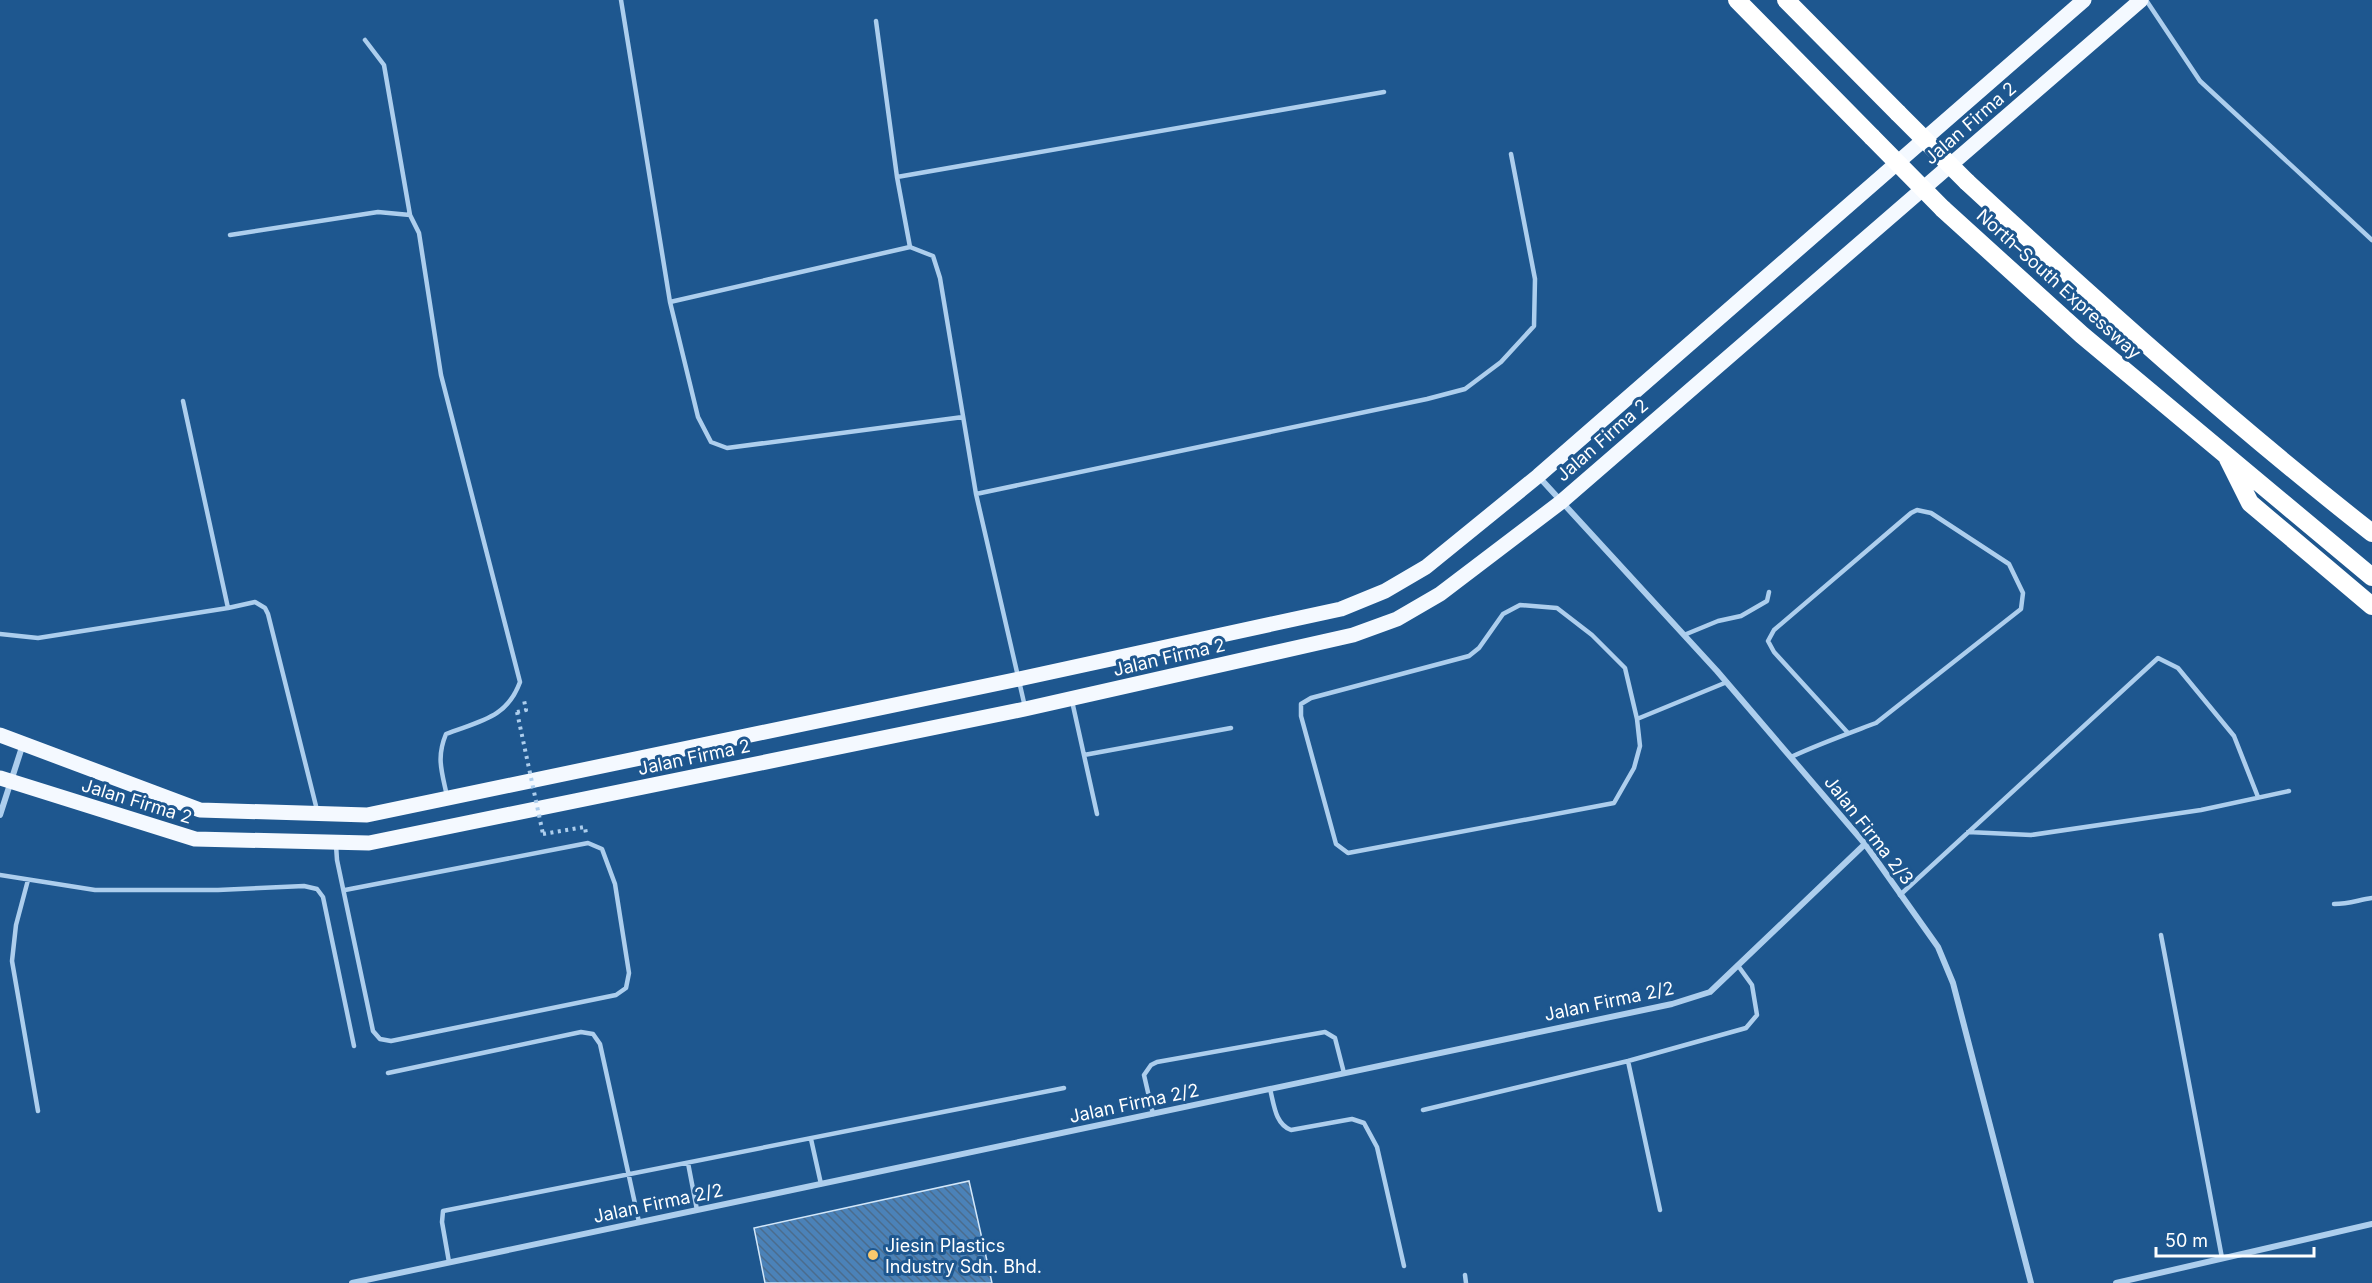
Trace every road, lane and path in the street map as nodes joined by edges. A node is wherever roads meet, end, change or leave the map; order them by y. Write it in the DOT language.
graph roads {
  1 [pos="621,0"];
  2 [pos="1737,0"];
  3 [pos="1786,0"];
  4 [pos="2084,0"];
  5 [pos="2144,0"];
  6 [pos="876,21"];
  7 [pos="366,40"];
  8 [pos="1384,92"];
  9 [pos="1511,154"];
  10 [pos="897,177"];
  11 [pos="410,215"];
  12 [pos="230,235"];
  13 [pos="2372,240"];
  14 [pos="910,247"];
  15 [pos="670,302"];
  16 [pos="183,401"];
  17 [pos="963,417"];
  18 [pos="2227,456"];
  19 [pos="1538,476"];
  20 [pos="976,494"];
  21 [pos="1561,502"];
  22 [pos="2372,533"];
  23 [pos="2372,577"];
  24 [pos="1769,592"];
  25 [pos="2372,606"];
  26 [pos="228,608"];
  27 [pos="0,634"];
  28 [pos="1684,635"];
  29 [pos="1019,679"];
  30 [pos="1727,682"];
  31 [pos="1072,699"];
  32 [pos="1025,709"];
  33 [pos="517,712"];
  34 [pos="1637,719"];
  35 [pos="1231,728"];
  36 [pos="1848,734"];
  37 [pos="0,735"];
  38 [pos="23,744"];
  39 [pos="1084,755"];
  40 [pos="1791,758"];
  41 [pos="5,780"];
  42 [pos="2289,791"];
  43 [pos="447,798"];
  44 [pos="2258,798"];
  45 [pos="318,813"];
  46 [pos="1097,814"];
  47 [pos="0,815"];
  48 [pos="1968,832"];
  49 [pos="543,834"];
  50 [pos="336,842"];
  51 [pos="1865,844"];
  52 [pos="0,875"];
  53 [pos="28,880"];
  54 [pos="345,890"];
  55 [pos="1900,894"];
  56 [pos="2372,898"];
  57 [pos="2334,904"];
  58 [pos="2161,934"];
  59 [pos="1739,967"];
  60 [pos="354,1046"];
  61 [pos="1628,1061"];
  62 [pos="388,1073"];
  63 [pos="1344,1073"];
  64 [pos="1064,1088"];
  65 [pos="1270,1089"];
  66 [pos="38,1110"];
  67 [pos="1422,1110"];
  68 [pos="1153,1114"];
  69 [pos="811,1139"];
  70 [pos="688,1163"];
  71 [pos="628,1174"];
  72 [pos="821,1184"];
  73 [pos="697,1210"];
  74 [pos="1660,1210"];
  75 [pos="639,1222"];
  76 [pos="2372,1224"];
  77 [pos="2222,1258"];
  78 [pos="450,1263"];
  79 [pos="1404,1266"];
  80 [pos="1464,1275"];
  81 [pos="352,1283"];
  82 [pos="1466,1283"];
  83 [pos="2031,1283"];
  84 [pos="2115,1283"];
  1 -- 15 [label="lane"];
  2 -- 18 [label="highway, North–South Expressway, bridge"];
  3 -- 22 [label="highway, North–South Expressway, bridge"];
  4 -- 19 [label="main road, Jalan Firma 2"];
  5 -- 13 [label="lane"];
  5 -- 21 [label="main road, Jalan Firma 2"];
  6 -- 10 [label="lane"];
  7 -- 11 [label="lane"];
  8 -- 10 [label="lane"];
  9 -- 20 [label="lane"];
  10 -- 14 [label="lane"];
  11 -- 12 [label="lane"];
  11 -- 43 [label="lane"];
  14 -- 15 [label="lane"];
  14 -- 17 [label="lane"];
  15 -- 17 [label="lane"];
  16 -- 26 [label="lane"];
  17 -- 20 [label="lane"];
  18 -- 23 [label="highway, North–South Expressway"];
  18 -- 25 [label="highway"];
  19 -- 21 [label="street, Jalan Firma 2/3"];
  19 -- 29 [label="main road, Jalan Firma 2"];
  20 -- 29 [label="lane"];
  21 -- 28 [label="street, Jalan Firma 2/3"];
  21 -- 31 [label="main road, Jalan Firma 2"];
  24 -- 28 [label="lane"];
  26 -- 27 [label="lane"];
  26 -- 45 [label="lane"];
  28 -- 30 [label="street, Jalan Firma 2/3"];
  29 -- 32 [label="lane"];
  29 -- 43 [label="main road, Jalan Firma 2"];
  30 -- 34 [label="lane"];
  30 -- 40 [label="street, Jalan Firma 2/3"];
  31 -- 32 [label="main road, Jalan Firma 2"];
  31 -- 39 [label="lane"];
  32 -- 50 [label="main road, Jalan Firma 2"];
  33 -- 49 [label="path, bridge"];
  34 -- 34 [label="lane"];
  35 -- 39 [label="lane"];
  36 -- 36 [label="lane"];
  36 -- 40 [label="lane"];
  37 -- 38 [label="main road, Jalan Firma 2"];
  38 -- 41 [label="street"];
  38 -- 45 [label="main road, Jalan Firma 2"];
  39 -- 46 [label="lane"];
  40 -- 51 [label="street, Jalan Firma 2/3"];
  41 -- 47 [label="street"];
  41 -- 50 [label="main road, Jalan Firma 2"];
  42 -- 44 [label="lane"];
  43 -- 45 [label="main road, Jalan Firma 2"];
  44 -- 48 [label="lane"];
  44 -- 48 [label="lane"];
  48 -- 55 [label="lane"];
  50 -- 54 [label="lane"];
  51 -- 55 [label="street, Jalan Firma 2/3"];
  51 -- 59 [label="street, Jalan Firma 2/2"];
  52 -- 53 [label="lane"];
  53 -- 60 [label="lane"];
  53 -- 66 [label="lane"];
  54 -- 54 [label="lane"];
  55 -- 83 [label="street, Jalan Firma 2/3"];
  56 -- 57 [label="lane"];
  58 -- 77 [label="lane"];
  59 -- 61 [label="lane"];
  59 -- 63 [label="street, Jalan Firma 2/2"];
  61 -- 67 [label="lane"];
  61 -- 74 [label="lane"];
  62 -- 71 [label="lane"];
  63 -- 65 [label="street, Jalan Firma 2/2"];
  63 -- 68 [label="lane"];
  64 -- 69 [label="lane"];
  65 -- 68 [label="street, Jalan Firma 2/2"];
  65 -- 79 [label="lane"];
  68 -- 72 [label="street, Jalan Firma 2/2"];
  69 -- 70 [label="lane"];
  69 -- 72 [label="lane"];
  70 -- 71 [label="lane"];
  70 -- 73 [label="lane"];
  71 -- 75 [label="lane"];
  71 -- 78 [label="lane"];
  72 -- 73 [label="street, Jalan Firma 2/2"];
  73 -- 75 [label="street, Jalan Firma 2/2"];
  75 -- 78 [label="street, Jalan Firma 2/2"];
  76 -- 77 [label="street"];
  77 -- 84 [label="street"];
  78 -- 81 [label="street, Jalan Firma 2/2"];
  80 -- 82 [label="lane"];
}
